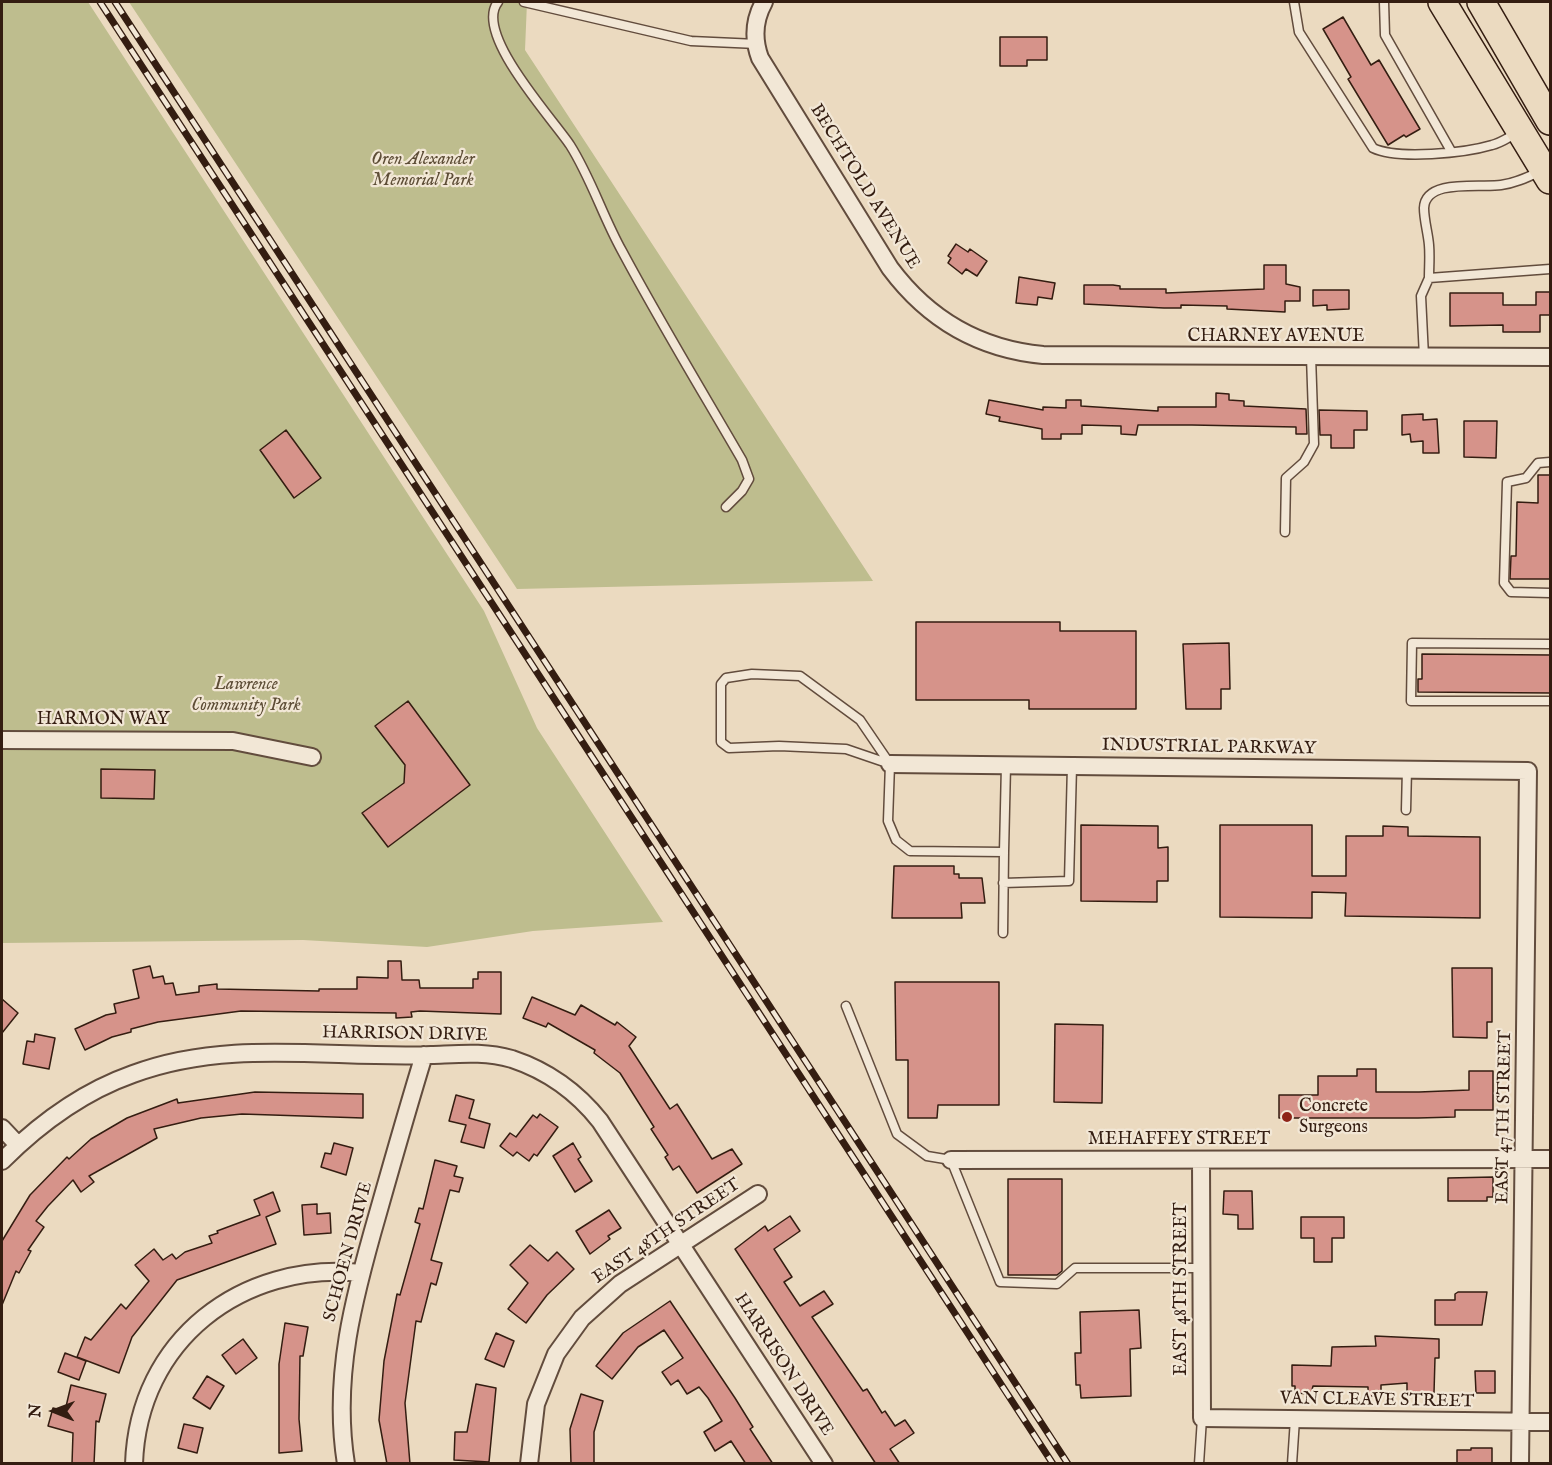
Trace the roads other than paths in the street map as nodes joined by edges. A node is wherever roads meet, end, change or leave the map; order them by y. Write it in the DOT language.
graph roads {
  1 [pos="498,2"];
  2 [pos="524,2"];
  3 [pos="764,2"];
  4 [pos="1294,2"];
  5 [pos="1384,2"];
  6 [pos="1442,2"];
  7 [pos="1481,2"];
  8 [pos="757,44"];
  9 [pos="1550,120"];
  10 [pos="1521,131"];
  11 [pos="1451,151"];
  12 [pos="1547,175"];
  13 [pos="1551,269"];
  14 [pos="1429,278"];
  15 [pos="1001,348"];
  16 [pos="1311,356"];
  17 [pos="1424,357"];
  18 [pos="1551,357"];
  19 [pos="1551,462"];
  20 [pos="726,507"];
  21 [pos="1285,532"];
  22 [pos="1551,593"];
  23 [pos="1551,644"];
  24 [pos="1551,701"];
  25 [pos="2,740"];
  26 [pos="312,757"];
  27 [pos="890,764"];
  28 [pos="1006,765"];
  29 [pos="1072,766"];
  30 [pos="1407,769"];
  31 [pos="1528,771"];
  32 [pos="1406,810"];
  33 [pos="1004,852"];
  34 [pos="1003,883"];
  35 [pos="1003,933"];
  36 [pos="846,1006"];
  37 [pos="424,1055"];
  38 [pos="2,1128"];
  39 [pos="18,1145"];
  40 [pos="1524,1159"];
  41 [pos="1551,1159"];
  42 [pos="951,1160"];
  43 [pos="1201,1160"];
  44 [pos="2,1161"];
  45 [pos="758,1194"];
  46 [pos="681,1245"];
  47 [pos="1201,1269"];
  48 [pos="361,1273"];
  49 [pos="1202,1418"];
  50 [pos="1295,1419"];
  51 [pos="1521,1422"];
  52 [pos="1551,1422"];
  53 [pos="134,1464"];
  54 [pos="346,1464"];
  55 [pos="529,1464"];
  56 [pos="824,1464"];
  57 [pos="1199,1464"];
  58 [pos="1292,1464"];
  59 [pos="1520,1464"];
  1 -- 20 [label="lane"];
  2 -- 8 [label="lane"];
  3 -- 8 [label="street, BECHTOLD AVENUE"];
  4 -- 11 [label="lane"];
  5 -- 11 [label="lane"];
  6 -- 10 [label="main road"];
  7 -- 9 [label="main road"];
  8 -- 15 [label="street, BECHTOLD AVENUE"];
  10 -- 11 [label="lane"];
  10 -- 12 [label="main road"];
  12 -- 14 [label="lane"];
  13 -- 14 [label="lane"];
  14 -- 17 [label="lane"];
  15 -- 16 [label="street, CHARNEY AVENUE"];
  16 -- 17 [label="street, CHARNEY AVENUE"];
  16 -- 21 [label="lane"];
  17 -- 18 [label="street, CHARNEY AVENUE"];
  19 -- 22 [label="lane"];
  23 -- 24 [label="lane"];
  25 -- 26 [label="street, HARMON WAY"];
  27 -- 27 [label="lane"];
  27 -- 28 [label="street, INDUSTRIAL PARKWAY"];
  27 -- 33 [label="lane"];
  28 -- 29 [label="street, INDUSTRIAL PARKWAY"];
  28 -- 33 [label="lane"];
  29 -- 30 [label="street, INDUSTRIAL PARKWAY"];
  29 -- 34 [label="lane"];
  30 -- 31 [label="street, INDUSTRIAL PARKWAY"];
  30 -- 32 [label="lane"];
  31 -- 40 [label="street, EAST 47TH STREET"];
  33 -- 34 [label="lane"];
  34 -- 35 [label="lane"];
  36 -- 42 [label="lane"];
  37 -- 39 [label="street, HARRISON DRIVE"];
  37 -- 46 [label="street, HARRISON DRIVE"];
  37 -- 48 [label="street, SCHOEN DRIVE"];
  38 -- 39 [label="street"];
  39 -- 44 [label="street, HARRISON DRIVE"];
  40 -- 41 [label="street, MEHAFFEY STREET"];
  40 -- 43 [label="street, MEHAFFEY STREET"];
  40 -- 51 [label="street, EAST 47TH STREET"];
  42 -- 43 [label="street, MEHAFFEY STREET"];
  42 -- 47 [label="lane"];
  43 -- 47 [label="street, EAST 48TH STREET"];
  45 -- 46 [label="street, EAST 48TH STREET"];
  46 -- 55 [label="street, EAST 48TH STREET"];
  46 -- 56 [label="street, HARRISON DRIVE"];
  47 -- 49 [label="street, EAST 48TH STREET"];
  48 -- 53 [label="street"];
  48 -- 54 [label="street, SCHOEN DRIVE"];
  49 -- 50 [label="street, VAN CLEAVE STREET"];
  49 -- 57 [label="lane"];
  50 -- 51 [label="street, VAN CLEAVE STREET"];
  50 -- 58 [label="lane"];
  51 -- 52 [label="street, VAN CLEAVE STREET"];
  51 -- 59 [label="street, EAST 47TH STREET"];
}
